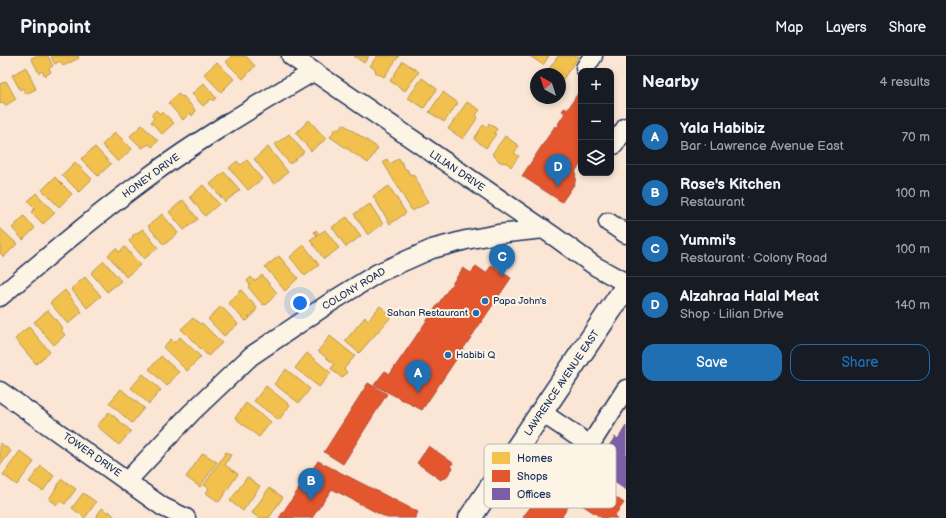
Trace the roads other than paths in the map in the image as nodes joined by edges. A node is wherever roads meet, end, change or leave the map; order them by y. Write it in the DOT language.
graph roads {
  1 [pos="291,56"];
  2 [pos="313,72"];
  3 [pos="626,127"];
  4 [pos="614,145"];
  5 [pos="608,222"];
  6 [pos="544,230"];
  7 [pos="626,234"];
  8 [pos="626,283"];
  9 [pos="0,297"];
  10 [pos="622,301"];
  11 [pos="626,389"];
  12 [pos="0,391"];
  13 [pos="541,412"];
  14 [pos="521,444"];
  15 [pos="589,444"];
  16 [pos="591,444"];
  17 [pos="128,480"];
  18 [pos="484,498"];
  19 [pos="186,518"];
  20 [pos="470,518"];
  1 -- 2 [label="street, LILIAN DRIVE"];
  2 -- 6 [label="street, LILIAN DRIVE"];
  2 -- 9 [label="street, HONEY DRIVE"];
  3 -- 4 [label="street"];
  5 -- 7 [label="street"];
  6 -- 8 [label="street, LILIAN DRIVE"];
  6 -- 17 [label="street, COLONY ROAD"];
  10 -- 13 [label="main road, LAWRENCE AVENUE EAST"];
  11 -- 16 [label="street"];
  12 -- 17 [label="street, TOWER DRIVE"];
  13 -- 14 [label="main road, LAWRENCE AVENUE EAST"];
  13 -- 15 [label="street"];
  17 -- 19 [label="street, TOWER DRIVE"];
  18 -- 20 [label="main road, LAWRENCE AVENUE EAST"];
}
